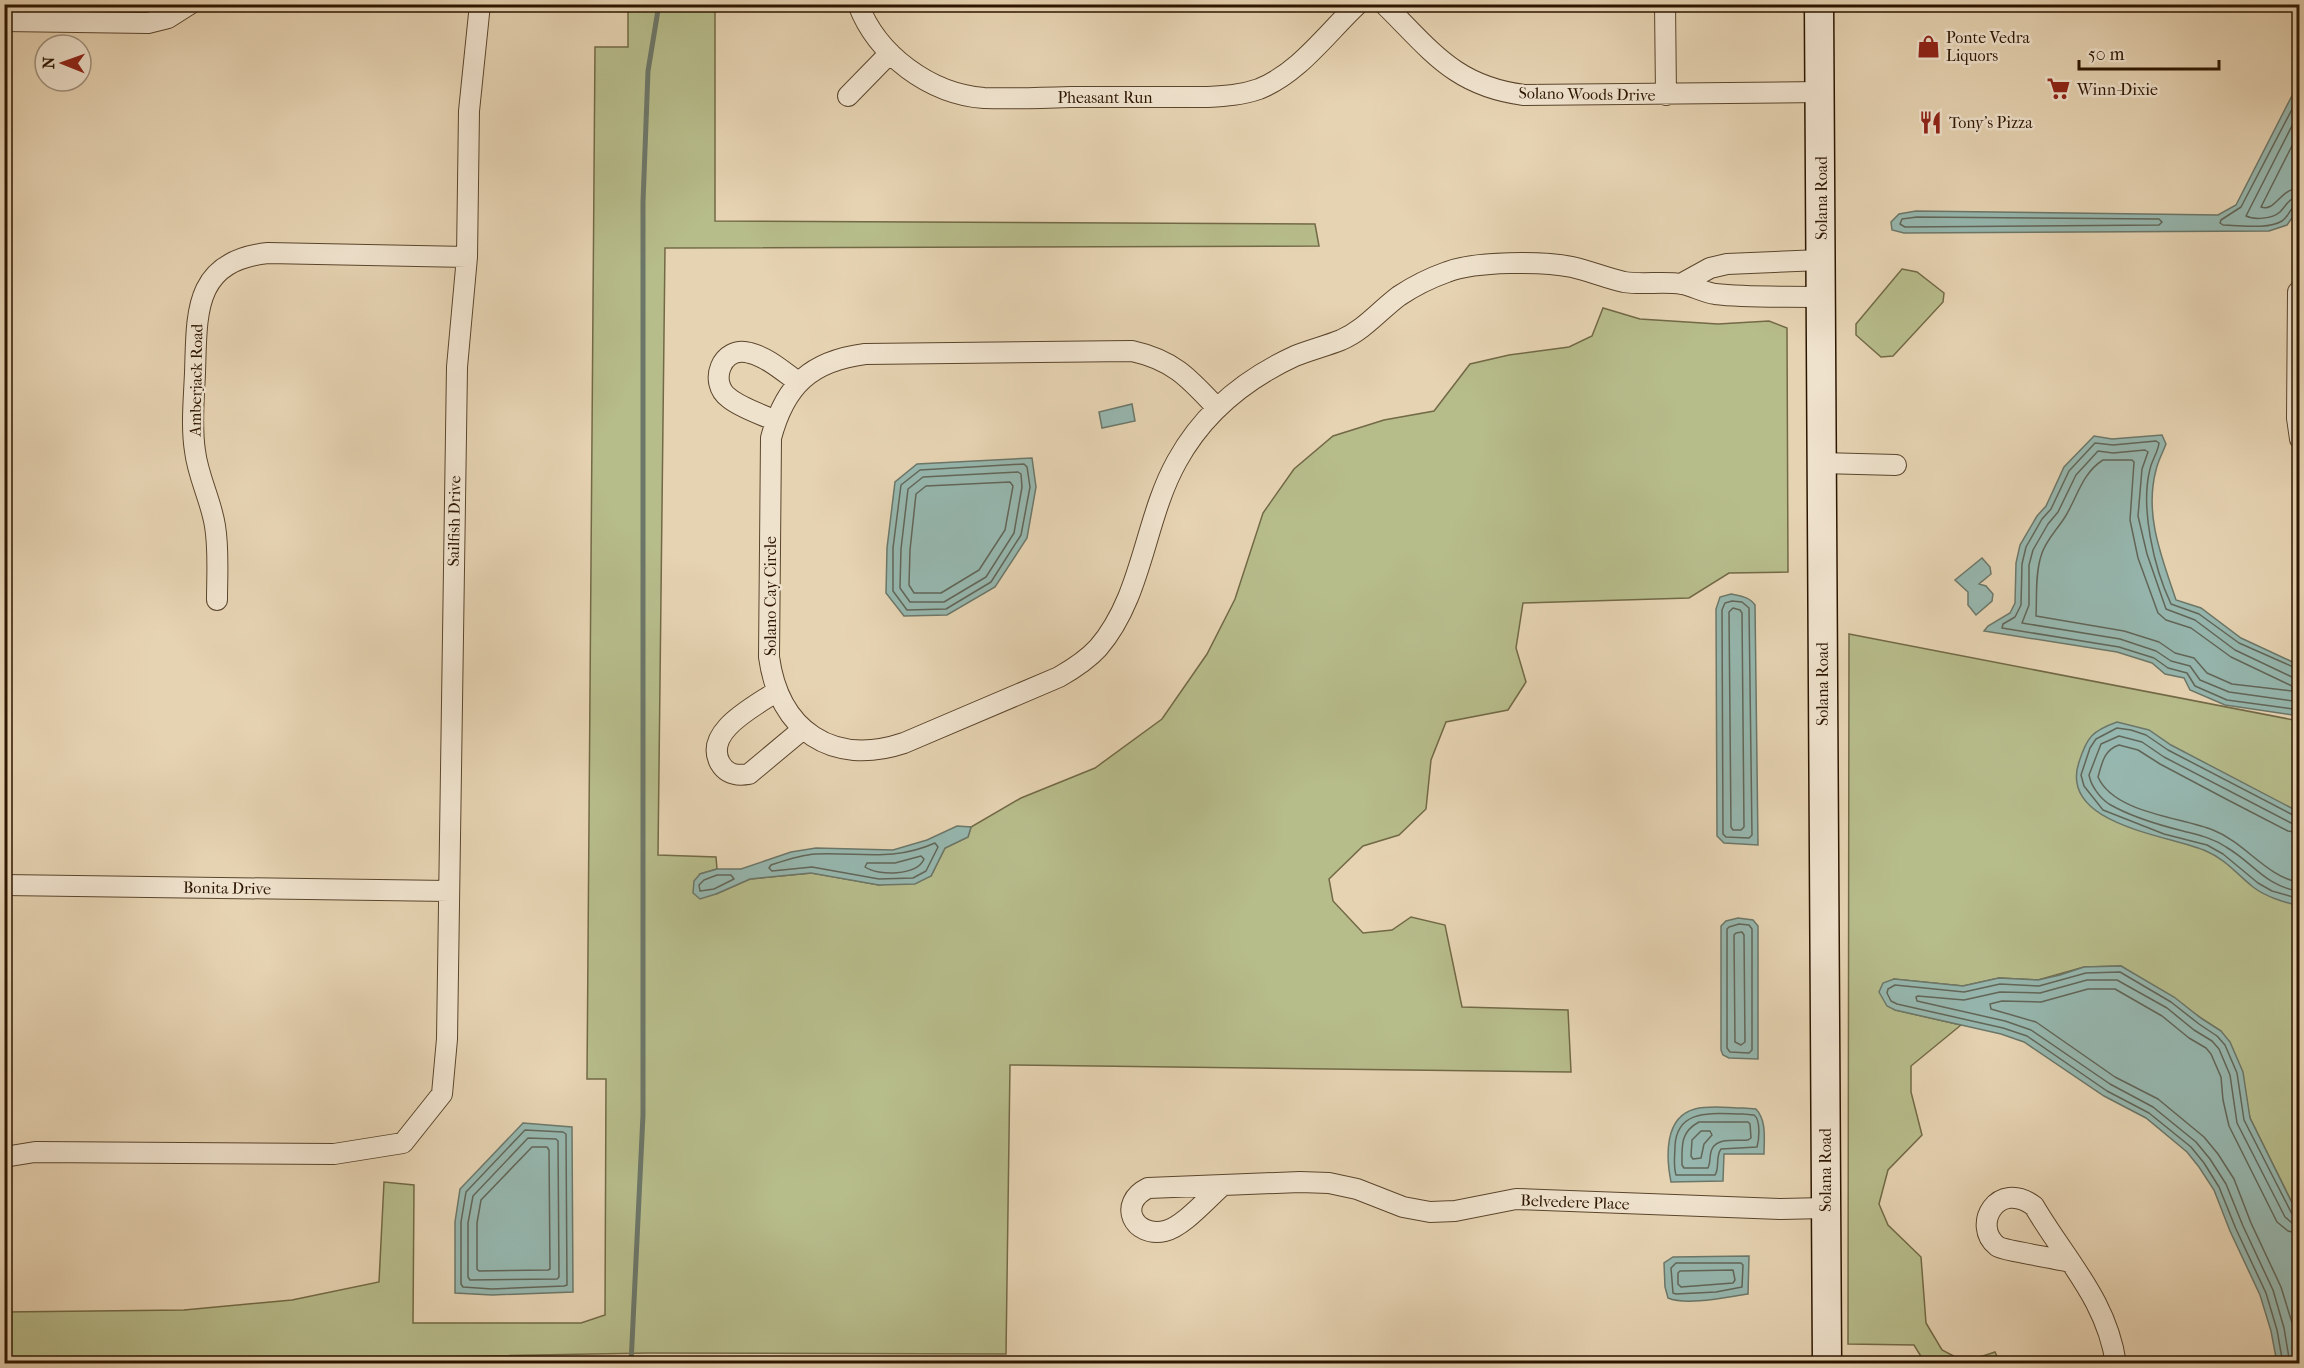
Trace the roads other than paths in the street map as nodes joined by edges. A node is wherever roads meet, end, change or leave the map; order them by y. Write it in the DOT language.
graph roads {
  1 [pos="190,4"];
  2 [pos="480,4"];
  3 [pos="858,4"];
  4 [pos="1358,4"];
  5 [pos="1384,4"];
  6 [pos="1665,4"];
  7 [pos="1819,4"];
  8 [pos="4,21"];
  9 [pos="890,53"];
  10 [pos="1821,92"];
  11 [pos="1666,94"];
  12 [pos="848,96"];
  13 [pos="467,256"];
  14 [pos="1821,260"];
  15 [pos="1681,284"];
  16 [pos="2298,292"];
  17 [pos="1822,297"];
  18 [pos="798,382"];
  19 [pos="1216,407"];
  20 [pos="776,421"];
  21 [pos="2300,439"];
  22 [pos="1821,463"];
  23 [pos="1896,465"];
  24 [pos="217,600"];
  25 [pos="777,691"];
  26 [pos="803,729"];
  27 [pos="4,885"];
  28 [pos="449,891"];
  29 [pos="4,1158"];
  30 [pos="1223,1185"];
  31 [pos="1825,1208"];
  32 [pos="2070,1262"];
  33 [pos="1827,1364"];
  34 [pos="2116,1364"];
  1 -- 8 [label="street"];
  2 -- 13 [label="street, Sailfish Drive"];
  3 -- 9 [label="street, Pheasant Run"];
  4 -- 9 [label="street, Pheasant Run"];
  5 -- 11 [label="street, Solano Woods Drive"];
  6 -- 11 [label="street"];
  7 -- 10 [label="street, Solana Road"];
  9 -- 12 [label="street"];
  10 -- 11 [label="street, Solano Woods Drive"];
  10 -- 14 [label="street, Solana Road"];
  13 -- 24 [label="street, Amberjack Road"];
  13 -- 28 [label="street, Sailfish Drive"];
  14 -- 15 [label="street, Solano Cay Circle"];
  14 -- 17 [label="street, Solana Road"];
  15 -- 17 [label="street, Solano Cay Circle"];
  15 -- 19 [label="street, Solano Cay Circle"];
  16 -- 21 [label="street"];
  17 -- 22 [label="street, Solana Road"];
  18 -- 19 [label="street, Solano Cay Circle"];
  18 -- 20 [label="street, Solano Cay Circle"];
  18 -- 20 [label="street"];
  19 -- 26 [label="street, Solano Cay Circle"];
  20 -- 25 [label="street, Solano Cay Circle"];
  22 -- 23 [label="street"];
  22 -- 31 [label="street, Solana Road"];
  25 -- 26 [label="street, Solano Cay Circle"];
  25 -- 26 [label="street"];
  27 -- 28 [label="street, Bonita Drive"];
  28 -- 29 [label="street, Sailfish Drive"];
  30 -- 31 [label="street, Belvedere Place"];
  31 -- 33 [label="street, Solana Road"];
  32 -- 34 [label="street"];
}
